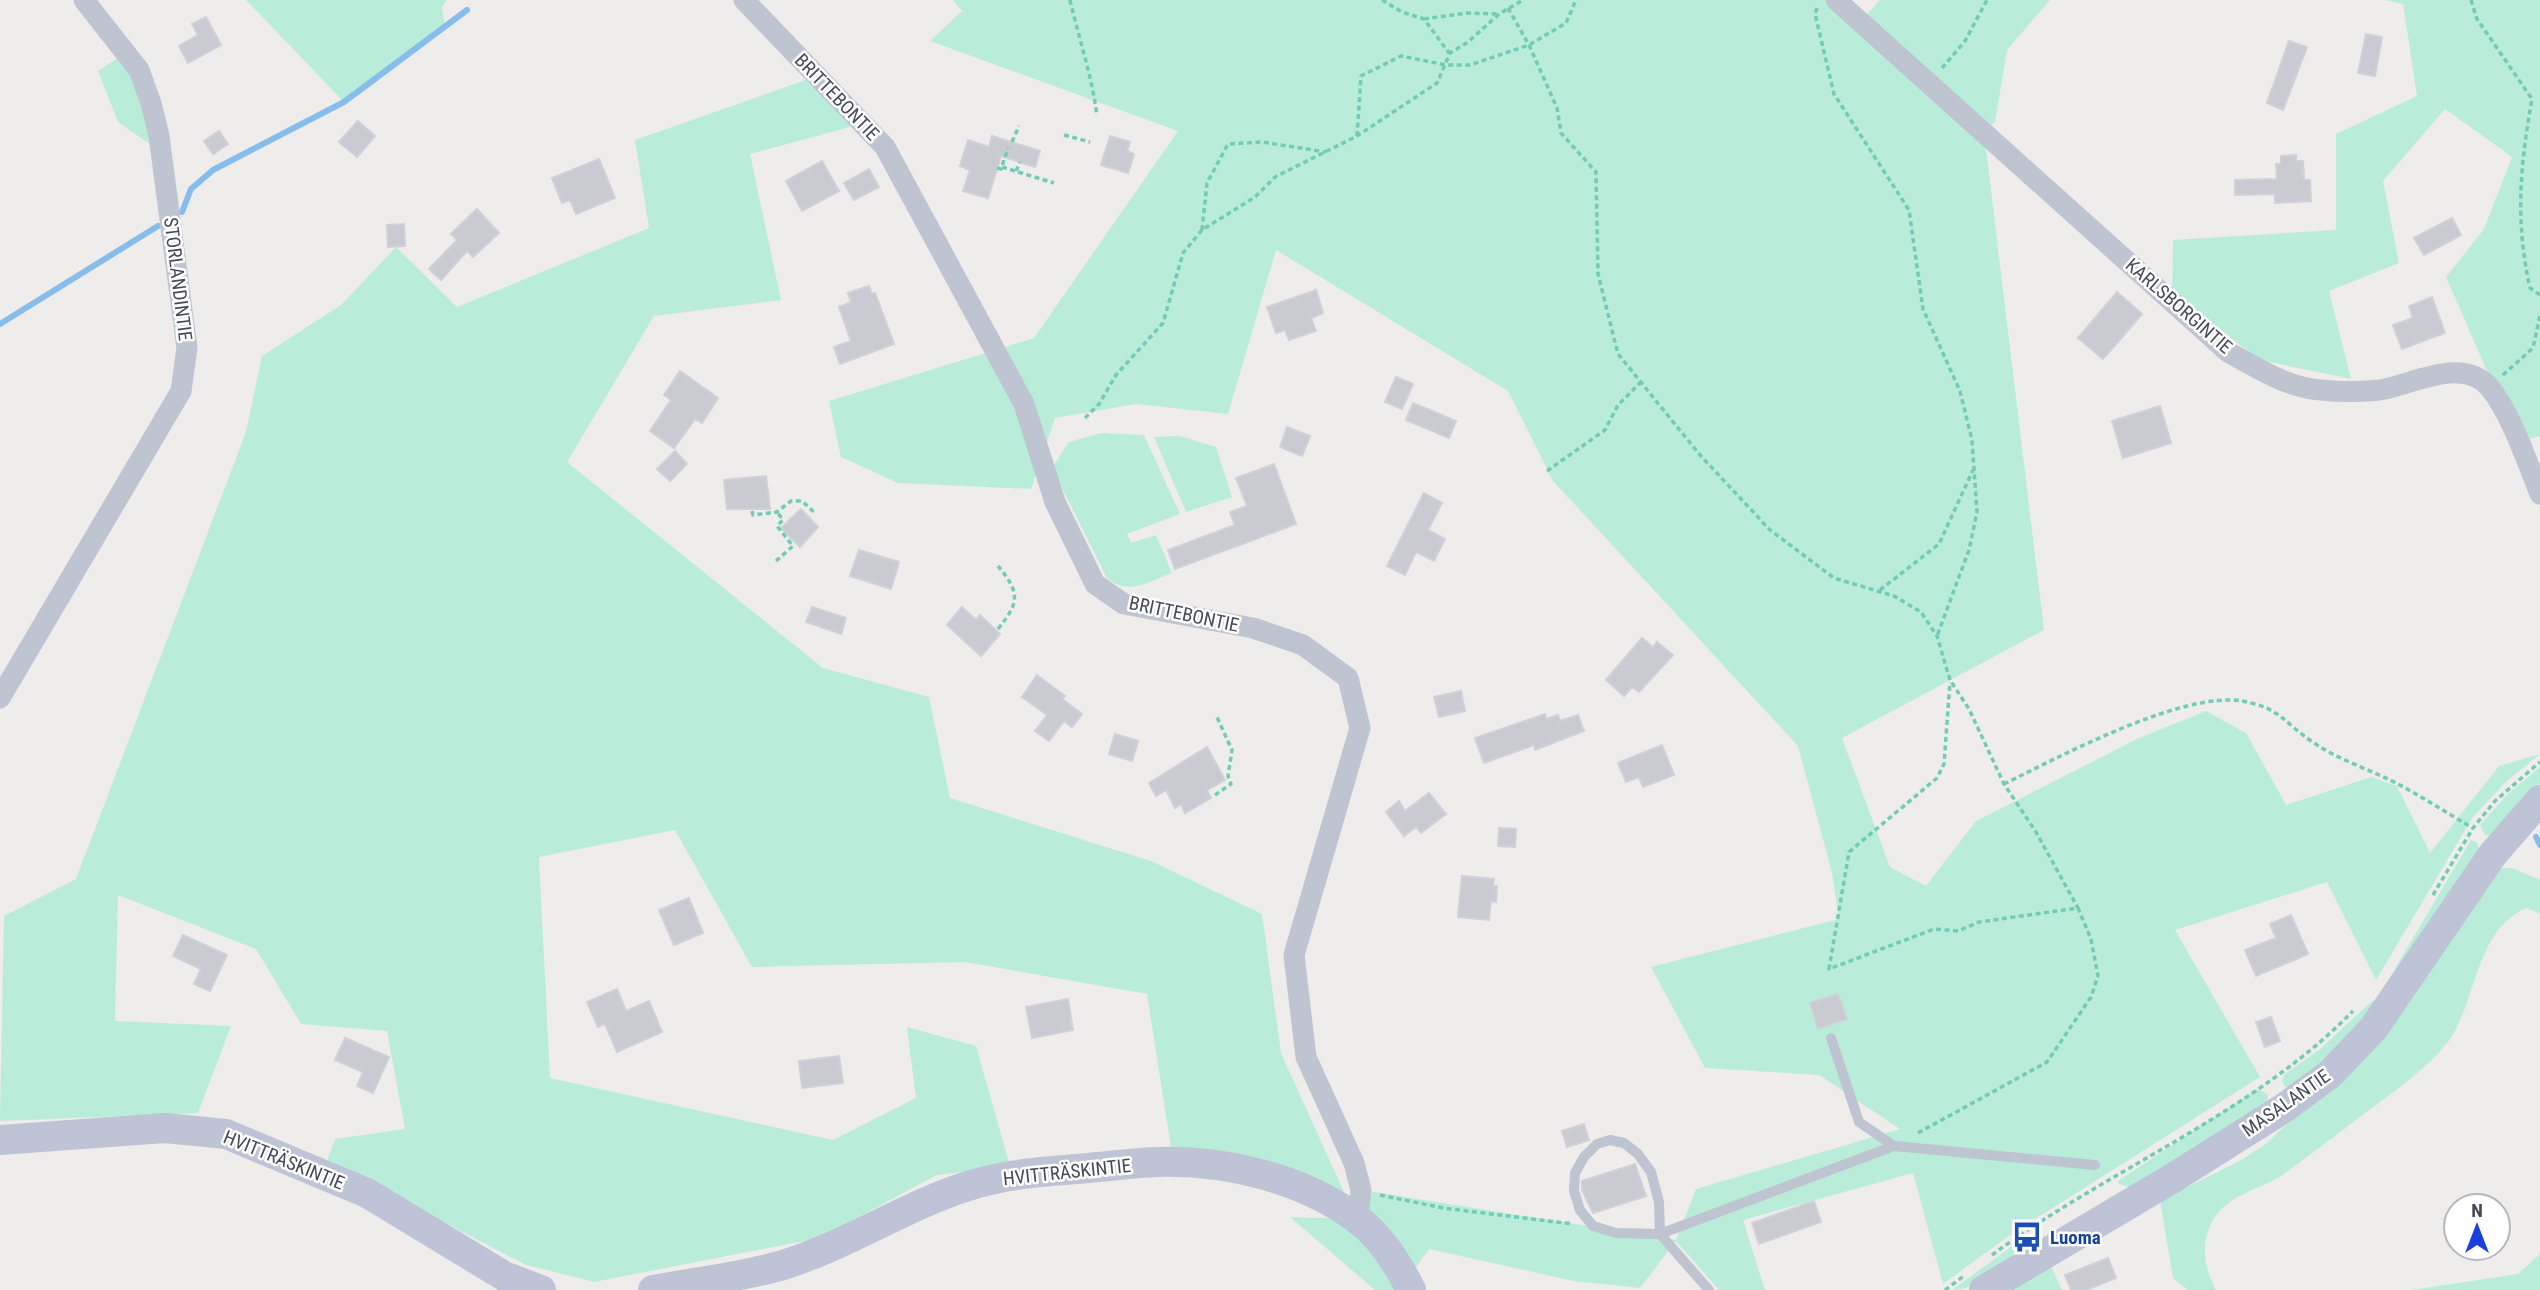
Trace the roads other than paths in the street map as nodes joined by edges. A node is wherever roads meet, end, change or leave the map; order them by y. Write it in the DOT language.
graph roads {
  1 [pos="84,0"];
  2 [pos="744,0"];
  3 [pos="1836,0"];
  4 [pos="2540,494"];
  5 [pos="0,698"];
  6 [pos="2540,800"];
  7 [pos="1831,1038"];
  8 [pos="0,1140"];
  9 [pos="1895,1146"];
  10 [pos="2095,1165"];
  11 [pos="1359,1205"];
  12 [pos="1660,1234"];
  13 [pos="1975,1282"];
  14 [pos="541,1290"];
  15 [pos="653,1290"];
  16 [pos="1411,1290"];
  17 [pos="1709,1290"];
  1 -- 5 [label="street, STORLANDINTIE"];
  2 -- 11 [label="street, BRITTEBONTIE"];
  3 -- 4 [label="street, KARLSBORGINTIE"];
  6 -- 13 [label="street, MASALANTIE"];
  7 -- 9 [label="lane"];
  8 -- 14 [label="street, HVITTRÄSKINTIE"];
  9 -- 10 [label="lane"];
  9 -- 12 [label="lane"];
  11 -- 15 [label="street, HVITTRÄSKINTIE"];
  11 -- 16 [label="street, HVITTRÄSKINTIE"];
  12 -- 12 [label="lane"];
  12 -- 17 [label="lane"];
}
